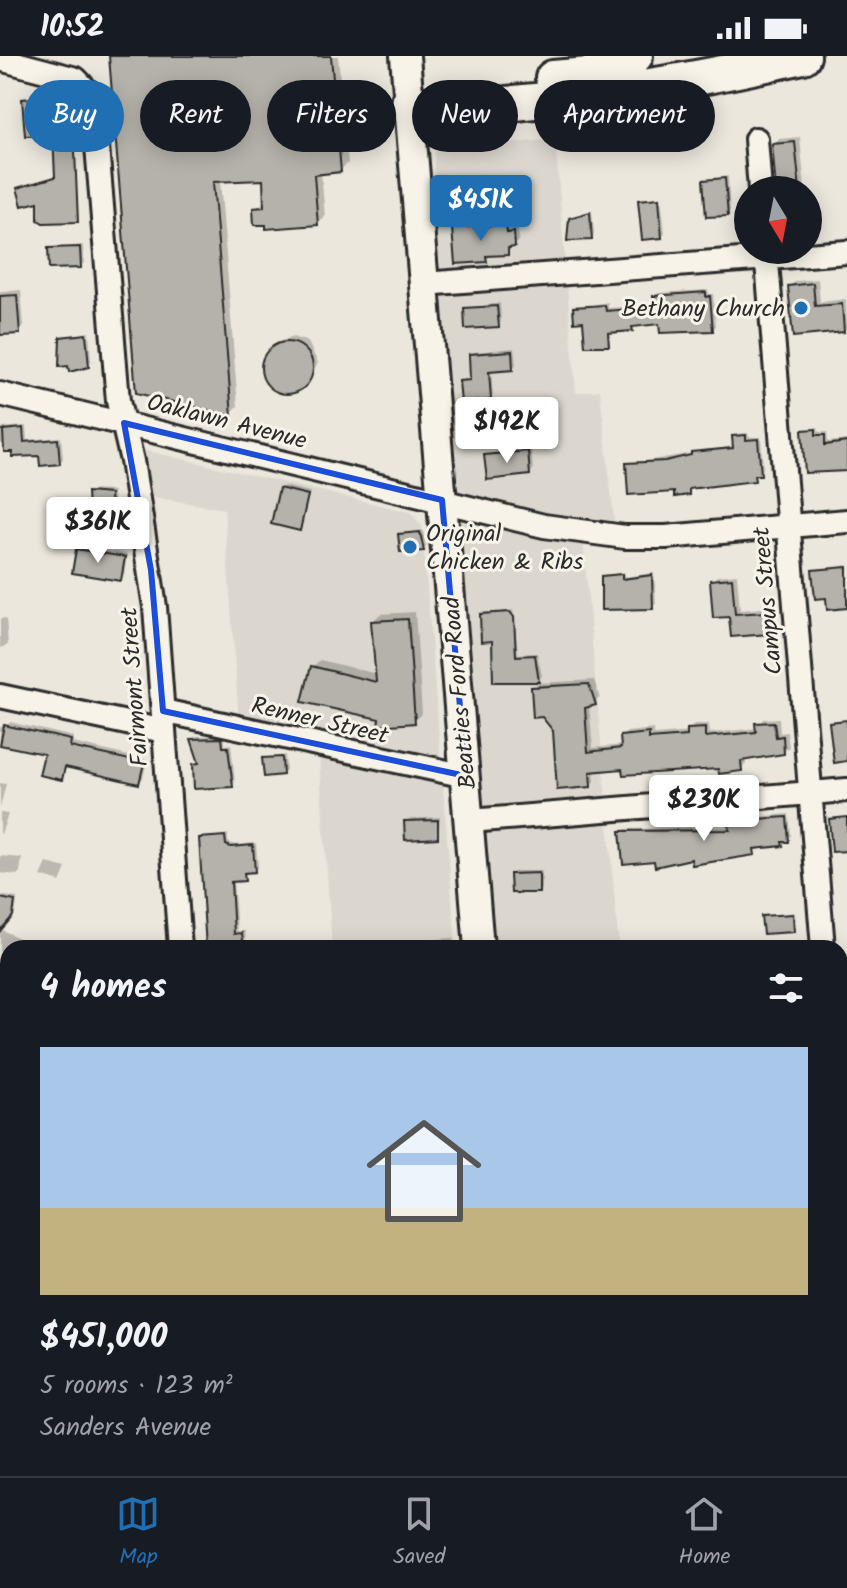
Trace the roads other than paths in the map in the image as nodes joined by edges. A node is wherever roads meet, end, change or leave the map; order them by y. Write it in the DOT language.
graph roads {
  1 [pos="405,56"];
  2 [pos="635,56"];
  3 [pos="803,56"];
  4 [pos="0,59"];
  5 [pos="409,101"];
  6 [pos="756,139"];
  7 [pos="759,176"];
  8 [pos="847,252"];
  9 [pos="822,253"];
  10 [pos="734,257"];
  11 [pos="767,264"];
  12 [pos="424,284"];
  13 [pos="0,394"];
  14 [pos="124,423"];
  15 [pos="442,500"];
  16 [pos="847,521"];
  17 [pos="787,527"];
  18 [pos="0,696"];
  19 [pos="163,721"];
  20 [pos="466,776"];
  21 [pos="847,790"];
  22 [pos="810,793"];
  23 [pos="470,821"];
  24 [pos="179,940"];
  25 [pos="478,940"];
  26 [pos="822,940"];
  1 -- 5 [label="main road, Beatties Ford Road"];
  2 -- 5 [label="highway"];
  3 -- 5 [label="highway"];
  4 -- 14 [label="street, Fairmont Street"];
  5 -- 12 [label="main road, Beatties Ford Road"];
  6 -- 7 [label="street"];
  8 -- 9 [label="street"];
  10 -- 12 [label="street"];
  11 -- 17 [label="street, Campus Street"];
  12 -- 15 [label="main road, Beatties Ford Road"];
  13 -- 14 [label="street, Oaklawn Avenue"];
  14 -- 15 [label="street, Oaklawn Avenue"];
  14 -- 19 [label="street, Fairmont Street"];
  15 -- 17 [label="street, Oaklawn Avenue"];
  15 -- 20 [label="main road, Beatties Ford Road"];
  16 -- 17 [label="street, Oaklawn Avenue"];
  17 -- 22 [label="street, Campus Street"];
  18 -- 19 [label="street, Renner Street"];
  19 -- 20 [label="street, Renner Street"];
  19 -- 24 [label="street, Fairmont Street"];
  20 -- 23 [label="main road, Beatties Ford Road"];
  21 -- 22 [label="street"];
  22 -- 23 [label="street"];
  22 -- 26 [label="street, Campus Street"];
  23 -- 25 [label="main road, Beatties Ford Road"];
}
